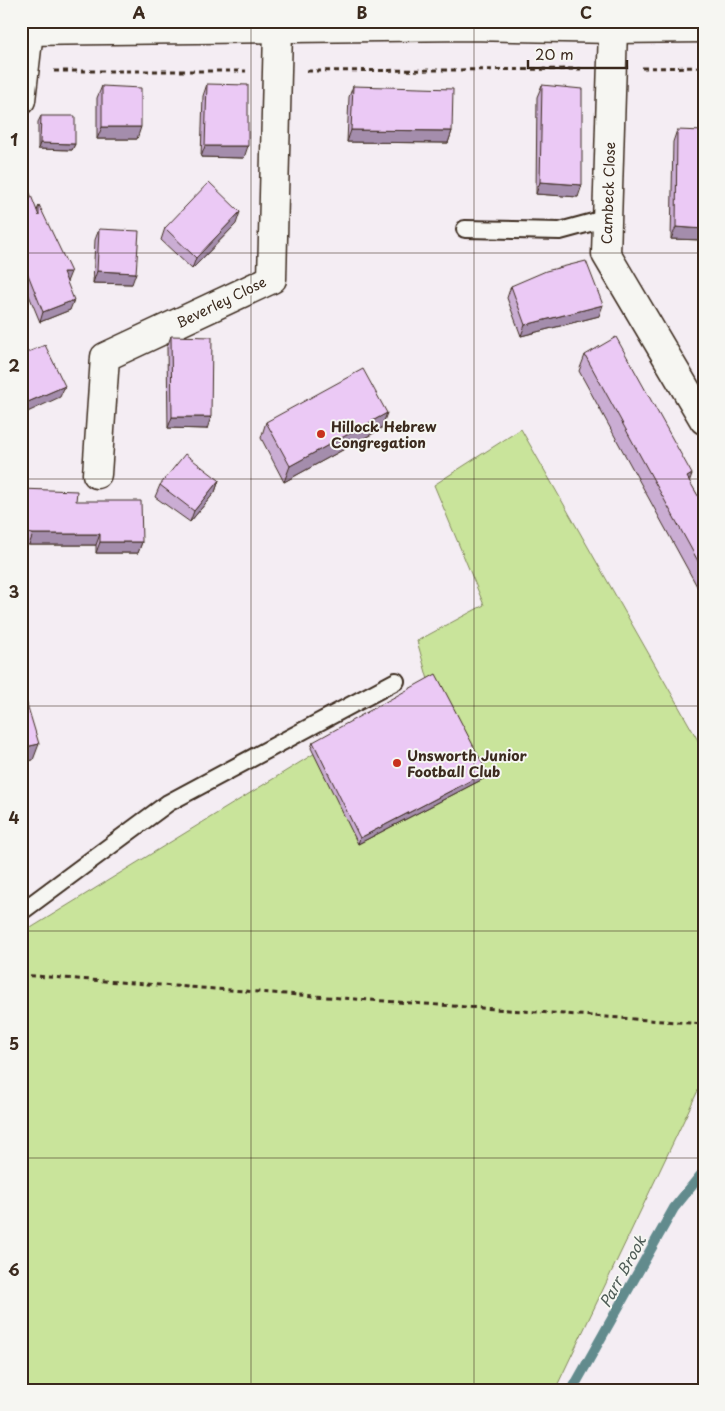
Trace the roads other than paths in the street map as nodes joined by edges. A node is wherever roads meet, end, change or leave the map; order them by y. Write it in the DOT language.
graph roads {
  1 [pos="470,24"];
  2 [pos="704,28"];
  3 [pos="278,30"];
  4 [pos="613,30"];
  5 [pos="25,31"];
  6 [pos="21,100"];
  7 [pos="608,218"];
  8 [pos="465,229"];
  9 [pos="704,420"];
  10 [pos="97,474"];
  11 [pos="396,681"];
  12 [pos="21,912"];
  1 -- 3 [label="street"];
  1 -- 4 [label="street"];
  2 -- 4 [label="street"];
  3 -- 5 [label="street"];
  3 -- 10 [label="street, Beverley Close"];
  4 -- 7 [label="street, Cambeck Close"];
  5 -- 6 [label="street"];
  7 -- 8 [label="lane"];
  7 -- 9 [label="street, Cambeck Close"];
  11 -- 12 [label="lane"];
}
